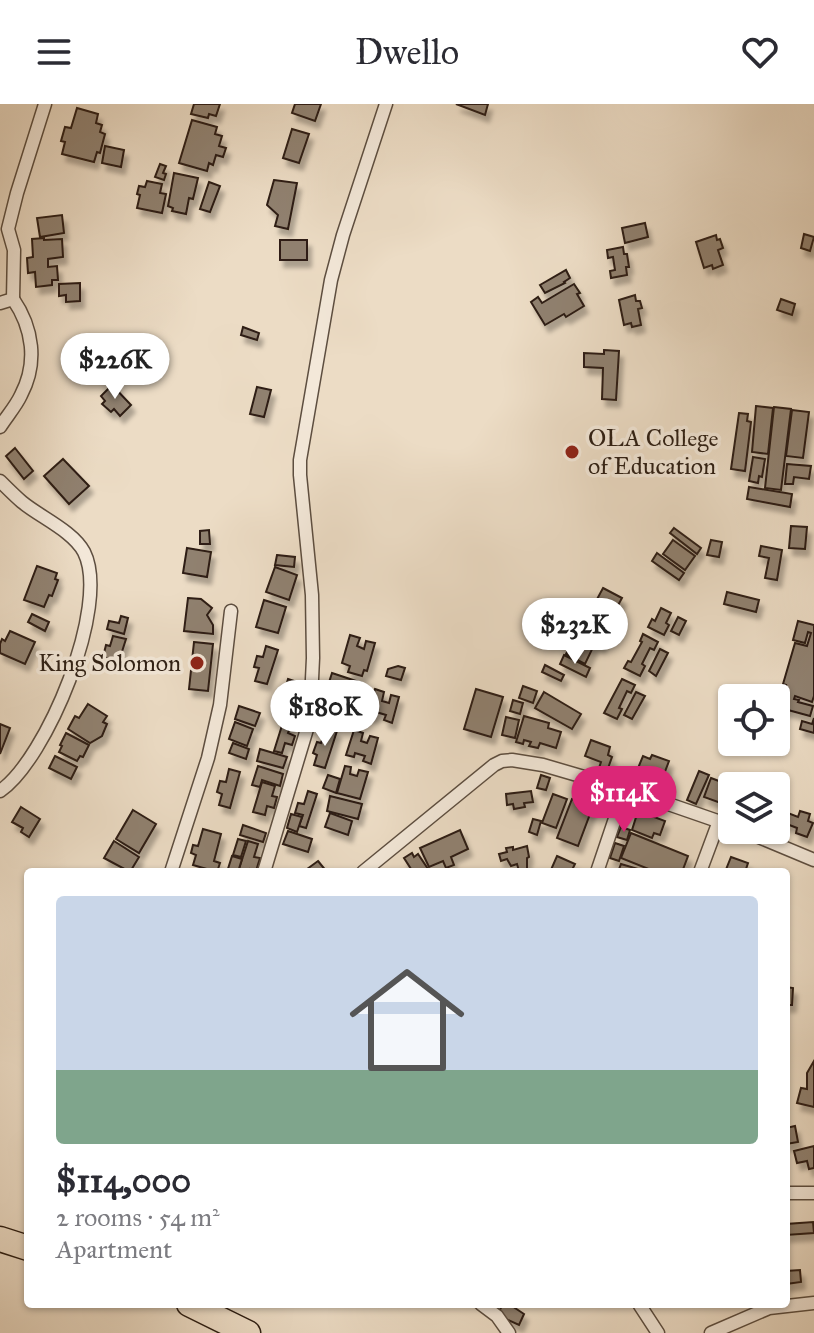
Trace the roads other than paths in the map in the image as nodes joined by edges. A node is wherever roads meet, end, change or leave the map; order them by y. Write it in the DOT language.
graph roads {
  1 [pos="45,104"];
  2 [pos="386,104"];
  3 [pos="7,301"];
  4 [pos="0,427"];
  5 [pos="0,481"];
  6 [pos="231,611"];
  7 [pos="625,789"];
  8 [pos="0,791"];
  9 [pos="718,821"];
  10 [pos="718,839"];
  11 [pos="776,844"];
  12 [pos="814,860"];
  13 [pos="172,868"];
  14 [pos="265,868"];
  15 [pos="368,868"];
  16 [pos="598,868"];
  17 [pos="702,868"];
  18 [pos="790,1193"];
  19 [pos="814,1193"];
  20 [pos="0,1239"];
  21 [pos="24,1247"];
  22 [pos="814,1303"];
  23 [pos="790,1306"];
  24 [pos="197,1308"];
  25 [pos="486,1308"];
  26 [pos="642,1308"];
  27 [pos="769,1308"];
  28 [pos="248,1333"];
  29 [pos="509,1333"];
  30 [pos="658,1333"];
  31 [pos="711,1333"];
  1 -- 3 [label="street"];
  2 -- 14 [label="street"];
  3 -- 4 [label="street"];
  5 -- 8 [label="street"];
  6 -- 13 [label="street"];
  7 -- 9 [label="street"];
  7 -- 15 [label="street"];
  7 -- 16 [label="street"];
  10 -- 17 [label="street"];
  11 -- 12 [label="street"];
  18 -- 19 [label="street"];
  20 -- 21 [label="highway"];
  22 -- 23 [label="street"];
  24 -- 28 [label="highway"];
  25 -- 29 [label="street"];
  26 -- 30 [label="street"];
  27 -- 31 [label="street"];
}
